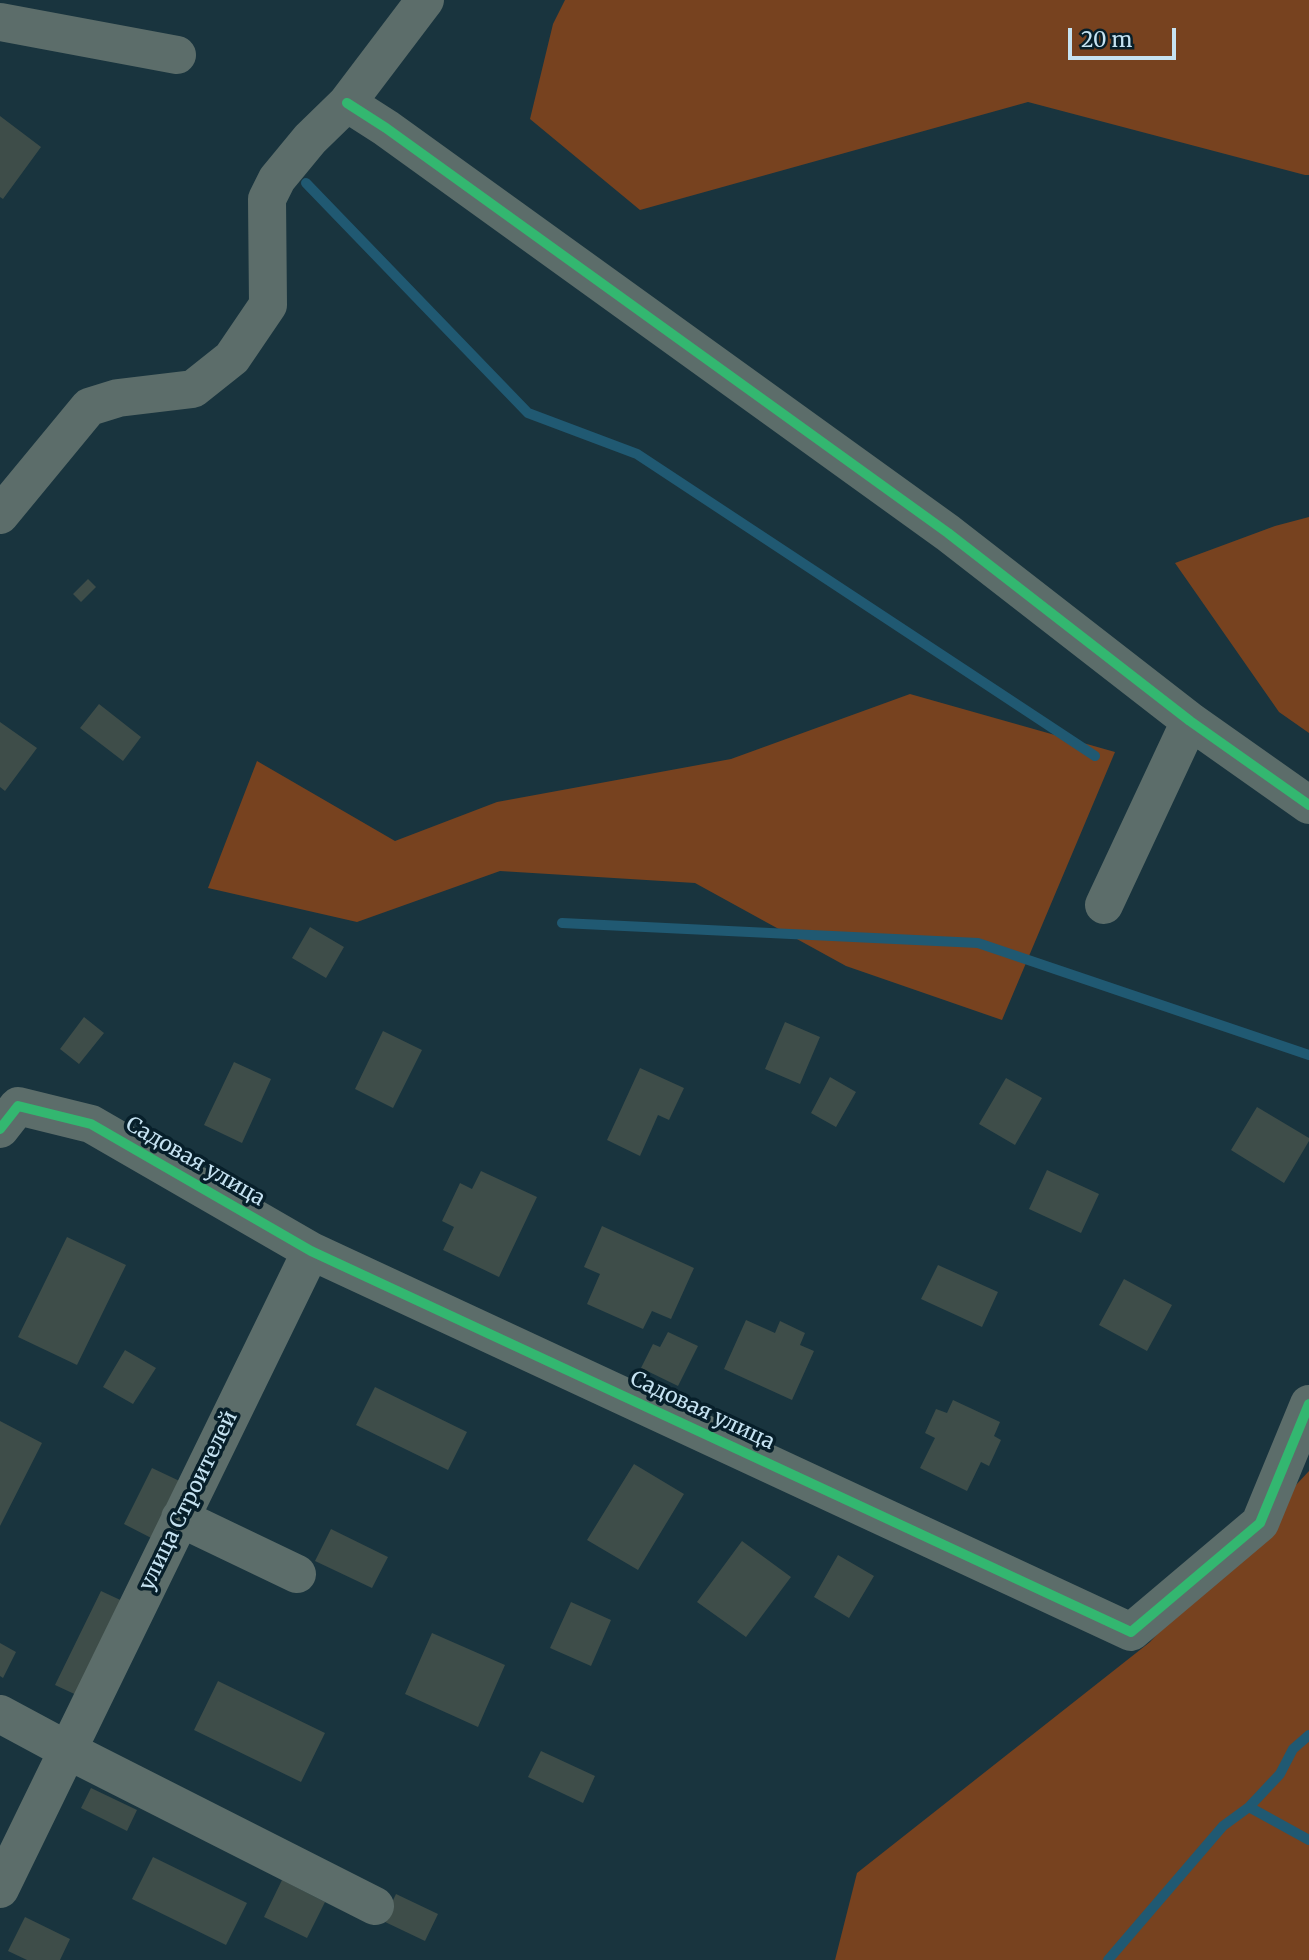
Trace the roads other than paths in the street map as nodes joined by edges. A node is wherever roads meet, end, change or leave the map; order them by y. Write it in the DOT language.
graph roads {
  1 [pos="425,0"];
  2 [pos="0,22"];
  3 [pos="177,55"];
  4 [pos="347,103"];
  5 [pos="0,515"];
  6 [pos="1190,721"];
  7 [pos="1309,805"];
  8 [pos="1104,905"];
  9 [pos="0,1129"];
  10 [pos="311,1251"];
  11 [pos="1309,1404"];
  12 [pos="180,1518"];
  13 [pos="297,1574"];
  14 [pos="0,1714"];
  15 [pos="68,1750"];
  16 [pos="0,1889"];
  17 [pos="375,1906"];
  1 -- 4 [label="street"];
  2 -- 3 [label="street"];
  4 -- 5 [label="street"];
  4 -- 6 [label="street"];
  6 -- 7 [label="street"];
  6 -- 8 [label="street"];
  9 -- 10 [label="street, Садовая улица"];
  10 -- 11 [label="street, Садовая улица"];
  10 -- 12 [label="street, улица Строителей"];
  12 -- 13 [label="street"];
  12 -- 15 [label="street, улица Строителей"];
  14 -- 15 [label="street"];
  15 -- 16 [label="street, улица Строителей"];
  15 -- 17 [label="street"];
}
